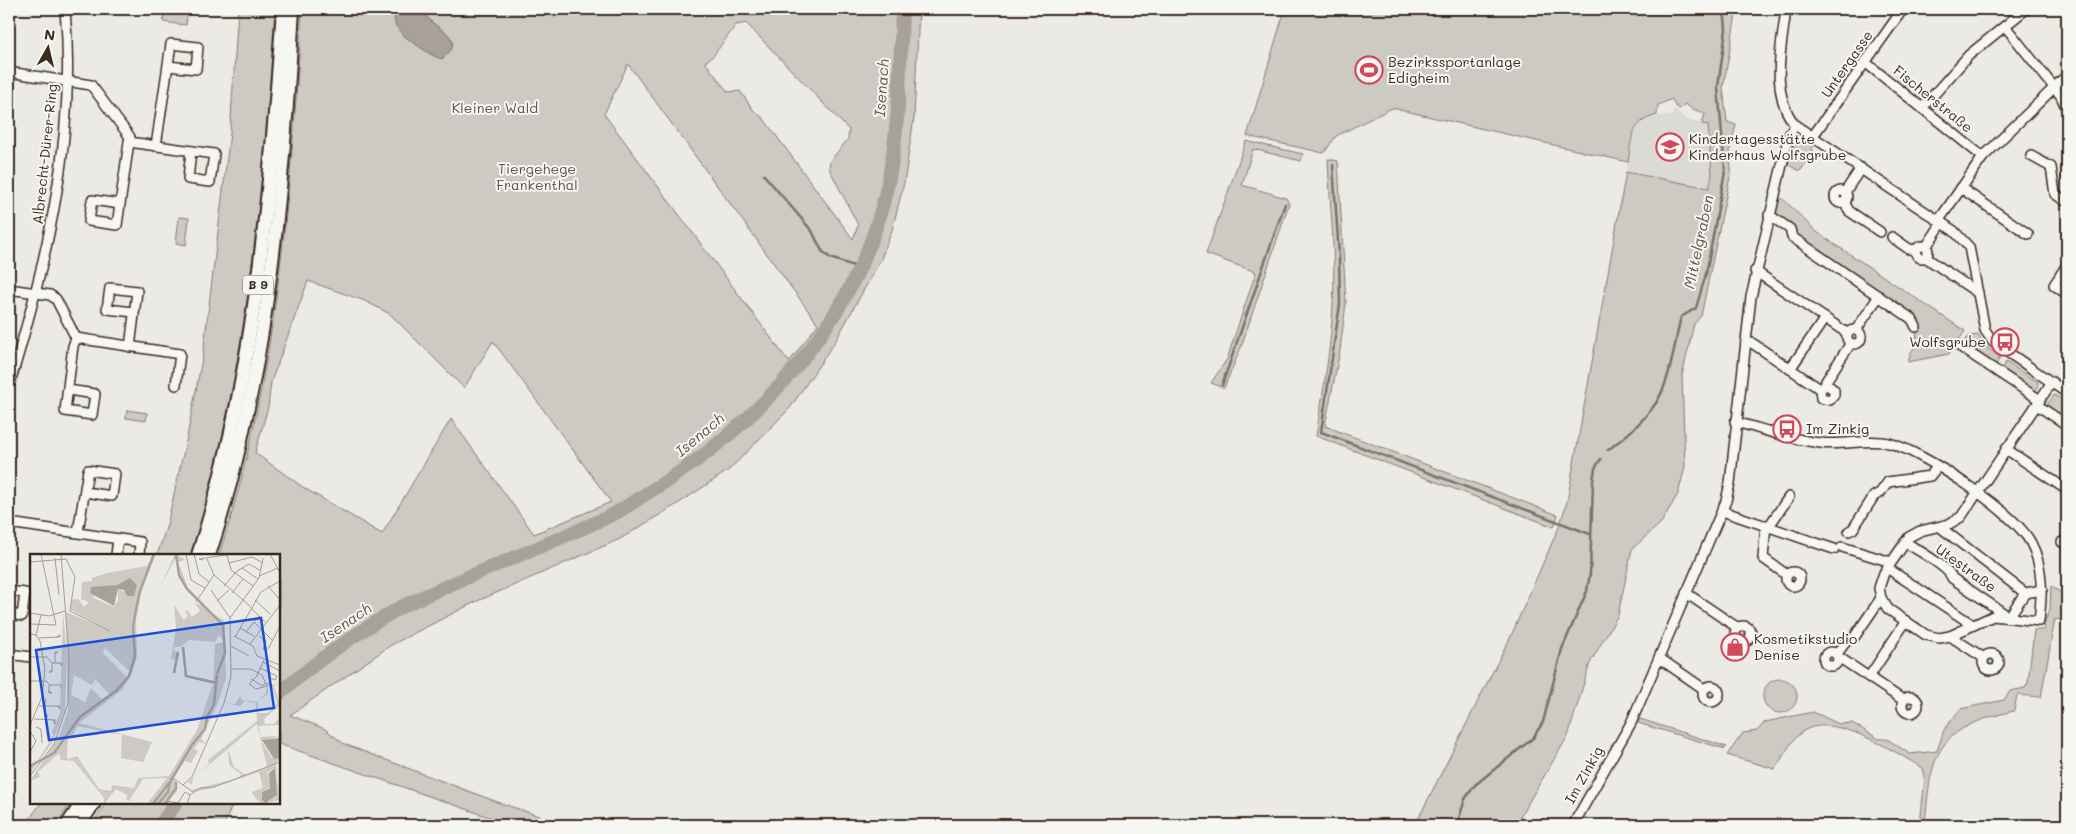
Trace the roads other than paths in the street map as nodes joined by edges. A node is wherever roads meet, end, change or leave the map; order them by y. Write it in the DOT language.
graph roads {
  1 [pos="65,9"];
  2 [pos="283,9"];
  3 [pos="293,9"];
  4 [pos="1786,9"];
  5 [pos="1903,9"];
  6 [pos="2026,9"];
  7 [pos="2005,26"];
  8 [pos="1865,62"];
  9 [pos="168,66"];
  10 [pos="9,72"];
  11 [pos="2067,75"];
  12 [pos="67,80"];
  13 [pos="2054,88"];
  14 [pos="1922,108"];
  15 [pos="2067,110"];
  16 [pos="1795,125"];
  17 [pos="1813,136"];
  18 [pos="129,142"];
  19 [pos="156,146"];
  20 [pos="191,152"];
  21 [pos="2031,156"];
  22 [pos="1983,157"];
  23 [pos="1861,168"];
  24 [pos="1961,188"];
  25 [pos="2067,202"];
  26 [pos="120,204"];
  27 [pos="1769,215"];
  28 [pos="1940,222"];
  29 [pos="1880,232"];
  30 [pos="2028,234"];
  31 [pos="1892,237"];
  32 [pos="1926,247"];
  33 [pos="1917,250"];
  34 [pos="1925,257"];
  35 [pos="2067,265"];
  36 [pos="1755,271"];
  37 [pos="9,289"];
  38 [pos="36,292"];
  39 [pos="1978,292"];
  40 [pos="2067,294"];
  41 [pos="1879,296"];
  42 [pos="134,312"];
  43 [pos="1825,318"];
  44 [pos="1916,327"];
  45 [pos="1856,330"];
  46 [pos="1847,333"];
  47 [pos="76,338"];
  48 [pos="1746,342"];
  49 [pos="1851,343"];
  50 [pos="1959,346"];
  51 [pos="130,347"];
  52 [pos="1790,369"];
  53 [pos="2052,382"];
  54 [pos="176,385"];
  55 [pos="9,386"];
  56 [pos="68,390"];
  57 [pos="2067,392"];
  58 [pos="2038,402"];
  59 [pos="1735,422"];
  60 [pos="2067,425"];
  61 [pos="2006,449"];
  62 [pos="1937,467"];
  63 [pos="2067,490"];
  64 [pos="85,492"];
  65 [pos="1976,493"];
  66 [pos="1789,497"];
  67 [pos="1722,511"];
  68 [pos="9,523"];
  69 [pos="1768,525"];
  70 [pos="1940,527"];
  71 [pos="78,532"];
  72 [pos="1849,532"];
  73 [pos="118,539"];
  74 [pos="1905,542"];
  75 [pos="116,554"];
  76 [pos="139,554"];
  77 [pos="198,554"];
  78 [pos="209,554"];
  79 [pos="1889,565"];
  80 [pos="1787,575"];
  81 [pos="2042,590"];
  82 [pos="9,591"];
  83 [pos="1686,593"];
  84 [pos="2025,593"];
  85 [pos="1881,598"];
  86 [pos="9,614"];
  87 [pos="2009,617"];
  88 [pos="1906,621"];
  89 [pos="1973,625"];
  90 [pos="1738,628"];
  91 [pos="1950,636"];
  92 [pos="9,654"];
  93 [pos="30,657"];
  94 [pos="1659,658"];
  95 [pos="1984,658"];
  96 [pos="1869,677"];
  97 [pos="1704,689"];
  98 [pos="1904,700"];
  99 [pos="81,804"];
  100 [pos="93,804"];
  101 [pos="67,825"];
  102 [pos="79,825"];
  103 [pos="1573,825"];
  1 -- 12 [label="street, Albrecht-Dürer-Ring"];
  2 -- 77 [label="highway, B 9"];
  3 -- 78 [label="highway, B 9"];
  4 -- 16 [label="street"];
  5 -- 8 [label="street, Untergasse"];
  6 -- 7 [label="street"];
  7 -- 13 [label="street"];
  7 -- 14 [label="street"];
  8 -- 14 [label="street, Fischerstraße"];
  8 -- 17 [label="street, Untergasse"];
  9 -- 19 [label="street"];
  10 -- 12 [label="street"];
  11 -- 13 [label="street"];
  12 -- 18 [label="street"];
  12 -- 38 [label="street, Albrecht-Dürer-Ring"];
  13 -- 15 [label="street"];
  13 -- 22 [label="street"];
  14 -- 22 [label="street, Fischerstraße"];
  16 -- 17 [label="street"];
  16 -- 27 [label="street, Im Zinkig"];
  17 -- 23 [label="street"];
  18 -- 19 [label="street"];
  18 -- 26 [label="street"];
  19 -- 20 [label="street"];
  21 -- 25 [label="street"];
  22 -- 24 [label="street"];
  23 -- 28 [label="street"];
  23 -- 29 [label="street"];
  24 -- 28 [label="street"];
  24 -- 30 [label="street"];
  27 -- 36 [label="street, Im Zinkig"];
  27 -- 41 [label="street"];
  28 -- 32 [label="street"];
  28 -- 39 [label="street"];
  31 -- 33 [label="street"];
  32 -- 33 [label="street"];
  32 -- 34 [label="street"];
  33 -- 34 [label="street"];
  34 -- 39 [label="street"];
  35 -- 40 [label="street"];
  36 -- 43 [label="street"];
  36 -- 48 [label="street, Im Zinkig"];
  37 -- 38 [label="street"];
  38 -- 47 [label="street"];
  38 -- 55 [label="street, Albrecht-Dürer-Ring"];
  39 -- 53 [label="street"];
  41 -- 44 [label="street"];
  41 -- 45 [label="street"];
  42 -- 51 [label="street"];
  43 -- 46 [label="street"];
  43 -- 52 [label="street"];
  45 -- 46 [label="street"];
  45 -- 49 [label="street"];
  46 -- 49 [label="street"];
  47 -- 51 [label="street"];
  47 -- 56 [label="street"];
  48 -- 52 [label="street"];
  48 -- 59 [label="street, Im Zinkig"];
  49 -- 52 [label="street"];
  50 -- 58 [label="street"];
  51 -- 54 [label="street"];
  53 -- 57 [label="street"];
  53 -- 58 [label="street, Utestraße"];
  58 -- 60 [label="street"];
  58 -- 61 [label="street, Utestraße"];
  59 -- 62 [label="street"];
  59 -- 67 [label="street, Im Zinkig"];
  61 -- 63 [label="street"];
  61 -- 65 [label="street, Utestraße"];
  62 -- 65 [label="street"];
  62 -- 72 [label="street"];
  64 -- 71 [label="street"];
  65 -- 70 [label="street, Utestraße"];
  65 -- 81 [label="street"];
  66 -- 69 [label="street"];
  67 -- 69 [label="street"];
  67 -- 83 [label="street, Im Zinkig"];
  68 -- 71 [label="street"];
  69 -- 79 [label="street"];
  69 -- 80 [label="street"];
  70 -- 74 [label="street, Utestraße"];
  70 -- 84 [label="street, Utestraße"];
  71 -- 73 [label="street"];
  73 -- 75 [label="street"];
  73 -- 76 [label="street"];
  74 -- 79 [label="street, Utestraße"];
  74 -- 87 [label="street, Utestraße"];
  79 -- 85 [label="street, Utestraße"];
  79 -- 89 [label="street"];
  81 -- 84 [label="street"];
  81 -- 87 [label="street, Utestraße"];
  82 -- 86 [label="street"];
  83 -- 90 [label="street"];
  83 -- 94 [label="street, Im Zinkig"];
  84 -- 87 [label="street"];
  85 -- 88 [label="street, Utestraße"];
  85 -- 96 [label="street, Utestraße"];
  87 -- 89 [label="street, Utestraße"];
  88 -- 91 [label="street, Utestraße"];
  88 -- 96 [label="street"];
  89 -- 91 [label="street, Utestraße"];
  91 -- 95 [label="street, Utestraße"];
  92 -- 93 [label="street"];
  94 -- 97 [label="street"];
  94 -- 103 [label="street, Im Zinkig"];
  96 -- 98 [label="street"];
  99 -- 101 [label="highway"];
  100 -- 102 [label="highway"];
}
